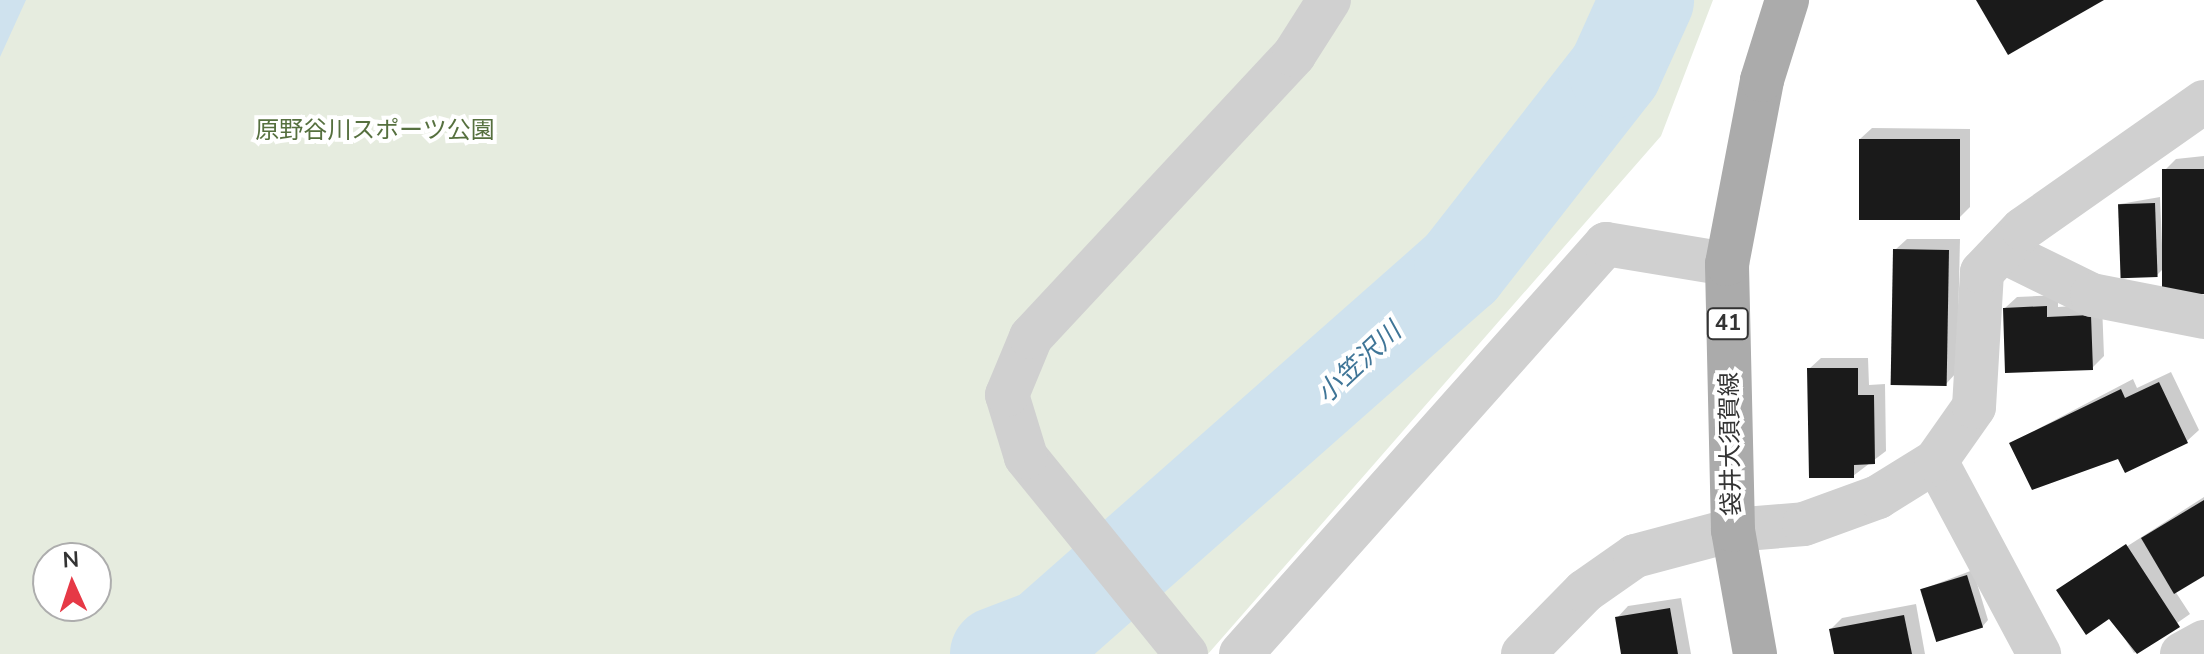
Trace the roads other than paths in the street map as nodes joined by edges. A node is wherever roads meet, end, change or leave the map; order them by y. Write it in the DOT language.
graph roads {
  1 [pos="1329,0"];
  2 [pos="1787,0"];
  3 [pos="2204,102"];
  4 [pos="2002,251"];
  5 [pos="1727,264"];
  6 [pos="2204,317"];
  7 [pos="1936,461"];
  8 [pos="1733,530"];
  9 [pos="2204,642"];
  10 [pos="1186,654"];
  11 [pos="1241,654"];
  12 [pos="1523,654"];
  13 [pos="1755,654"];
  14 [pos="2039,654"];
  15 [pos="2182,654"];
  1 -- 10 [label="street"];
  2 -- 5 [label="main road, 袋井大須賀線 / 41"];
  3 -- 4 [label="street"];
  4 -- 6 [label="street"];
  4 -- 7 [label="street"];
  5 -- 8 [label="main road, 袋井大須賀線 / 41"];
  5 -- 11 [label="street"];
  7 -- 8 [label="street"];
  7 -- 14 [label="street"];
  8 -- 12 [label="street"];
  8 -- 13 [label="main road, 袋井大須賀線 / 41"];
  9 -- 15 [label="street"];
}
